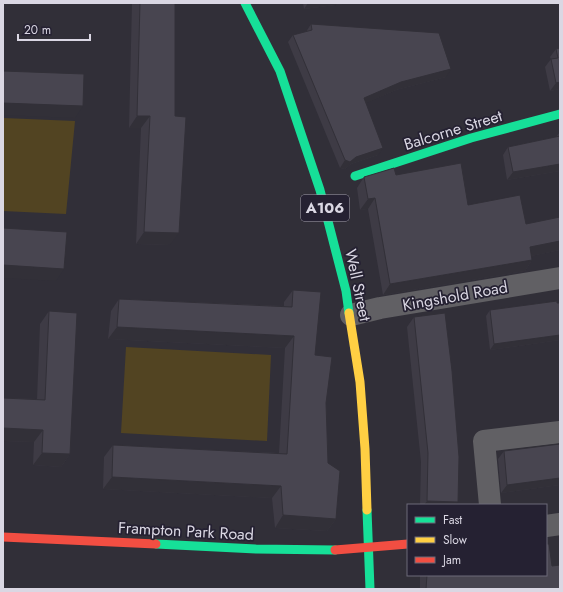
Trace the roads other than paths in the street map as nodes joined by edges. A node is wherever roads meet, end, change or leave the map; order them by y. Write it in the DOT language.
graph roads {
  1 [pos="245,3"];
  2 [pos="560,114"];
  3 [pos="355,176"];
  4 [pos="560,278"];
  5 [pos="351,315"];
  6 [pos="560,432"];
  7 [pos="490,504"];
  8 [pos="560,524"];
  9 [pos="547,526"];
  10 [pos="3,537"];
  11 [pos="407,544"];
  12 [pos="368,549"];
  13 [pos="370,589"];
  1 -- 5 [label="street, Well Street / A106"];
  2 -- 3 [label="street, Balcorne Street"];
  4 -- 5 [label="street, Kingshold Road"];
  5 -- 12 [label="street, Well Street / A106"];
  6 -- 7 [label="street"];
  8 -- 9 [label="street"];
  10 -- 12 [label="street, Frampton Park Road"];
  11 -- 12 [label="street, Frampton Park Road"];
  12 -- 13 [label="street, Well Street / A106"];
}
